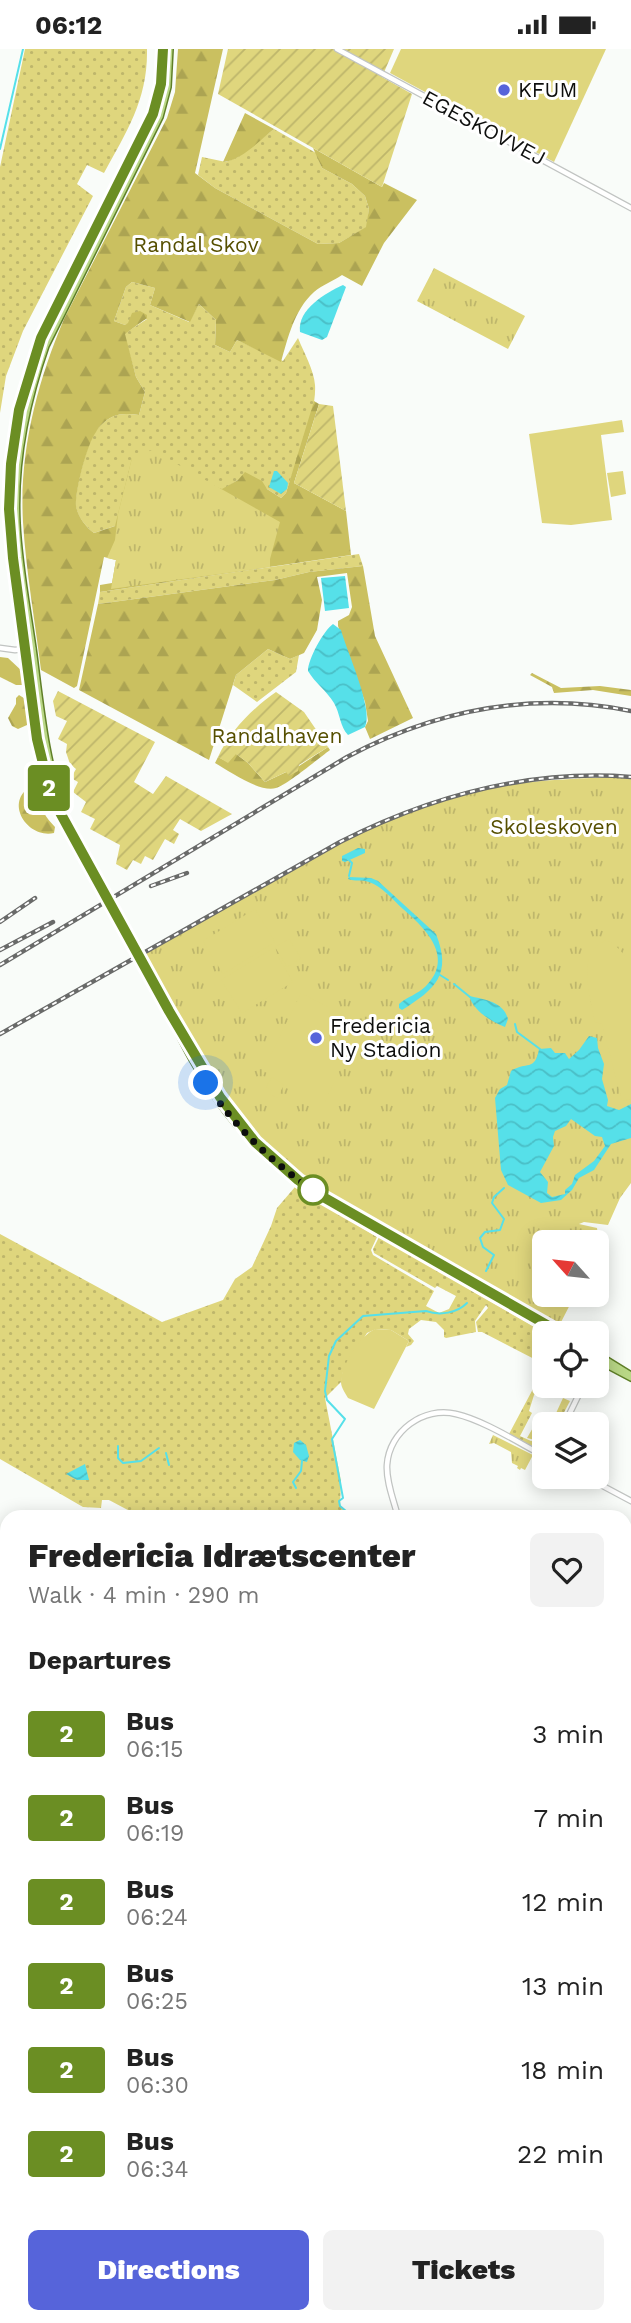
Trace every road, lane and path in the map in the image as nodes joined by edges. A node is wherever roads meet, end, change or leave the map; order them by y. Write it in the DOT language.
graph roads {
  1 [pos="163,49"];
  2 [pos="170,49"];
  3 [pos="337,49"];
  4 [pos="631,208"];
  5 [pos="0,648"];
  6 [pos="29,649"];
  7 [pos="537,1321"];
  8 [pos="609,1364"];
  9 [pos="631,1376"];
  10 [pos="532,1450"];
  11 [pos="608,1489"];
  12 [pos="631,1501"];
  13 [pos="396,1510"];
  1 -- 6 [label="main road"];
  2 -- 6 [label="main road"];
  3 -- 4 [label="street, EGESKOVVEJ"];
  5 -- 6 [label="street"];
  6 -- 7 [label="main road, bridge"];
  8 -- 9 [label="main road"];
  10 -- 13 [label="street"];
  11 -- 12 [label="street"];
}
